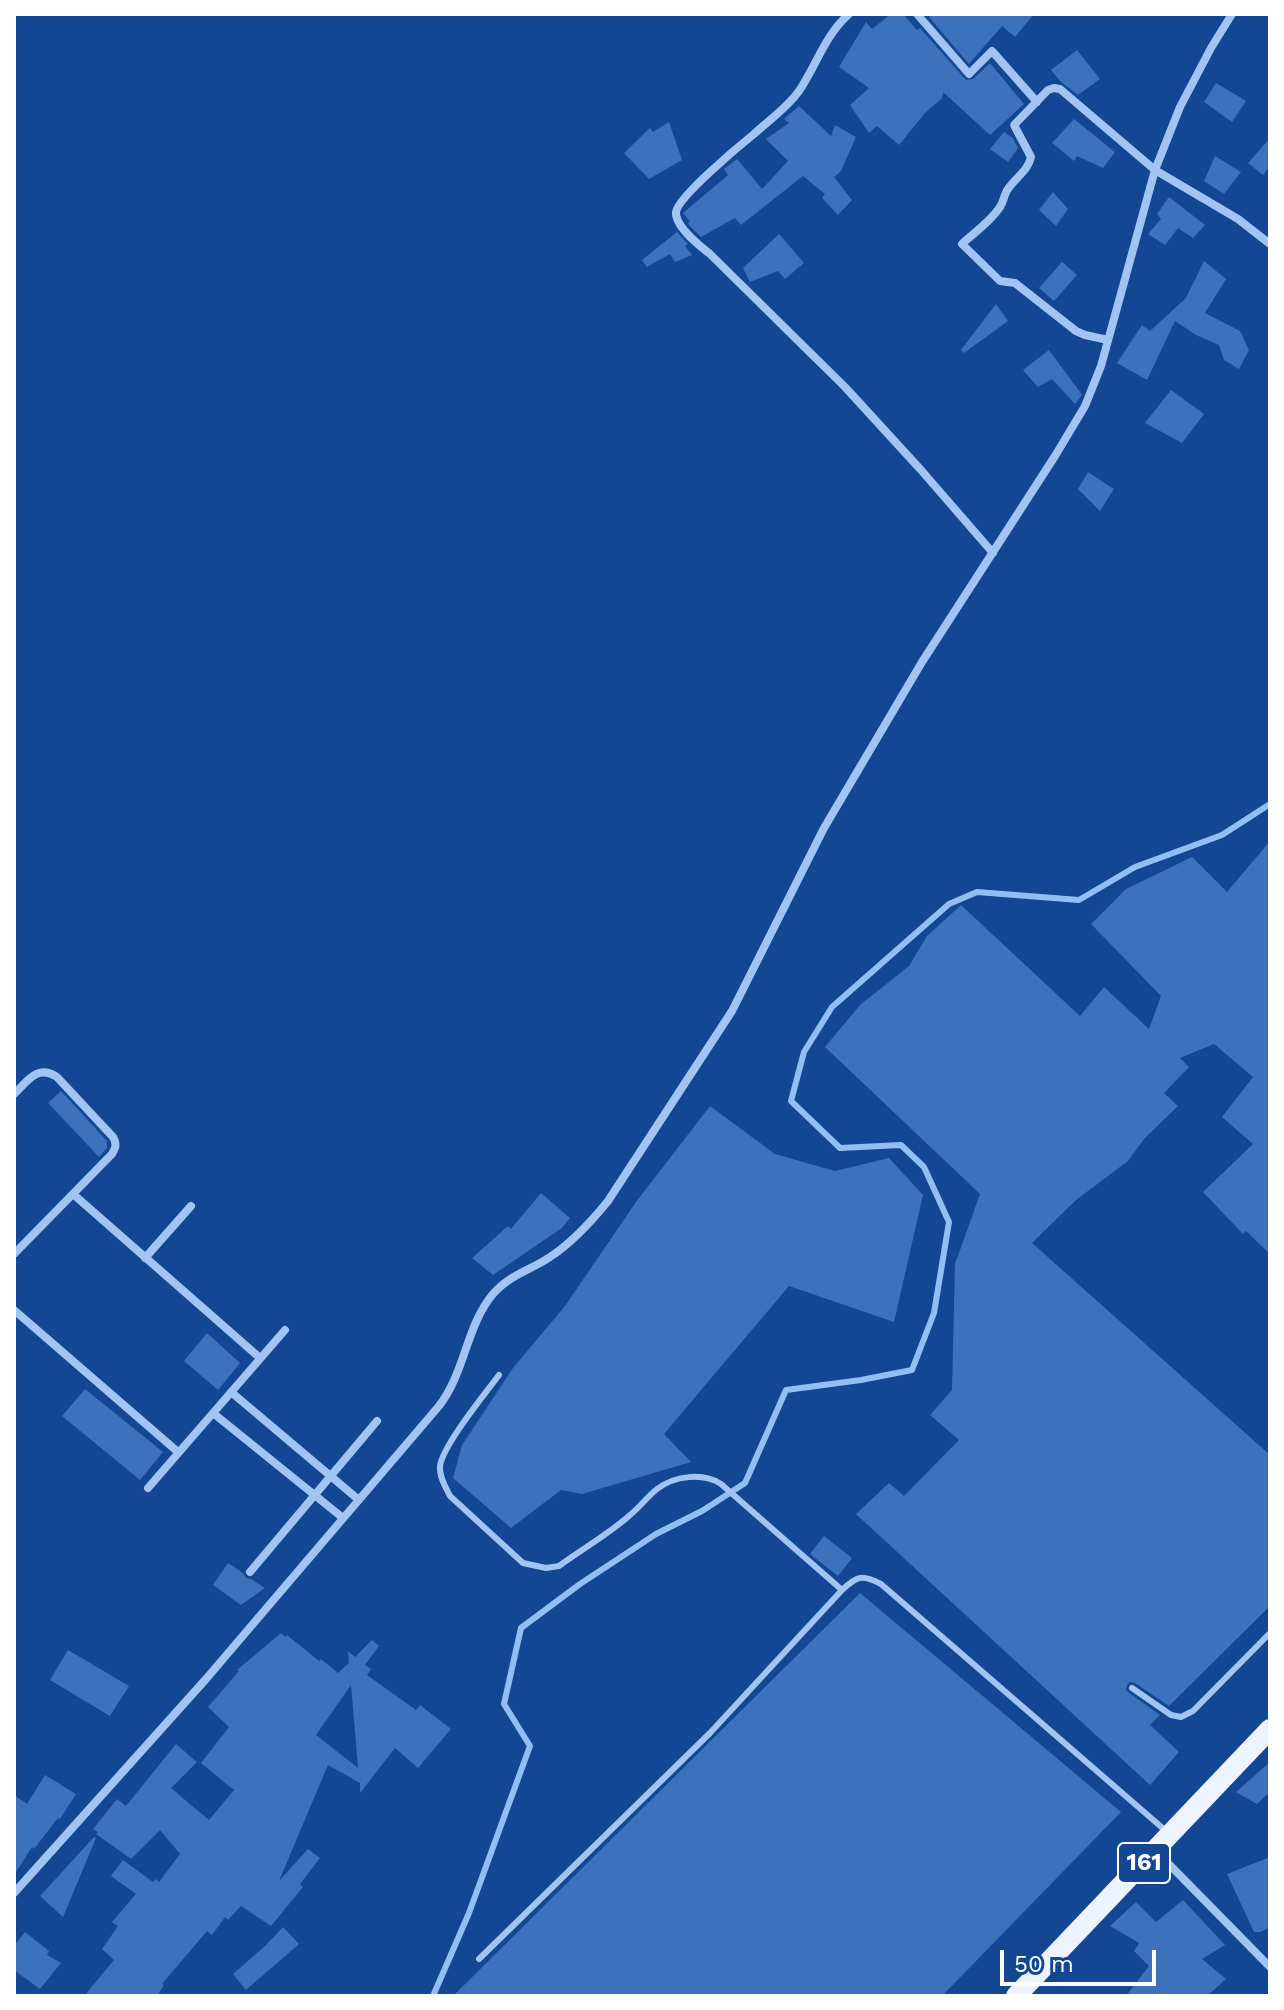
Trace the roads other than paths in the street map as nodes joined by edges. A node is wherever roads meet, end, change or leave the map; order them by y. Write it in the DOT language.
graph roads {
  1 [pos="849,14"];
  2 [pos="917,14"];
  3 [pos="1232,14"];
  4 [pos="1037,102"];
  5 [pos="1155,170"];
  6 [pos="1270,244"];
  7 [pos="1108,340"];
  8 [pos="993,553"];
  9 [pos="14,1094"];
  10 [pos="73,1194"];
  11 [pos="191,1206"];
  12 [pos="14,1254"];
  13 [pos="145,1258"];
  14 [pos="14,1310"];
  15 [pos="285,1330"];
  16 [pos="260,1358"];
  17 [pos="499,1375"];
  18 [pos="231,1392"];
  19 [pos="213,1413"];
  20 [pos="377,1421"];
  21 [pos="178,1452"];
  22 [pos="331,1476"];
  23 [pos="148,1488"];
  24 [pos="315,1495"];
  25 [pos="359,1500"];
  26 [pos="343,1518"];
  27 [pos="250,1572"];
  28 [pos="842,1590"];
  29 [pos="1270,1633"];
  30 [pos="1132,1688"];
  31 [pos="1270,1729"];
  32 [pos="1163,1843"];
  33 [pos="14,1893"];
  34 [pos="479,1959"];
  35 [pos="1270,1967"];
  36 [pos="1016,1996"];
  1 -- 8 [label="street"];
  2 -- 4 [label="street"];
  3 -- 5 [label="street"];
  4 -- 5 [label="street"];
  4 -- 7 [label="street"];
  5 -- 6 [label="street"];
  5 -- 7 [label="street"];
  7 -- 8 [label="street"];
  8 -- 25 [label="street"];
  9 -- 10 [label="street"];
  10 -- 12 [label="street"];
  10 -- 13 [label="street"];
  11 -- 13 [label="street"];
  13 -- 16 [label="street"];
  14 -- 21 [label="street"];
  15 -- 16 [label="street"];
  16 -- 18 [label="street"];
  17 -- 28 [label="lane"];
  18 -- 19 [label="street"];
  18 -- 22 [label="street"];
  19 -- 21 [label="street"];
  19 -- 24 [label="street"];
  20 -- 22 [label="street"];
  21 -- 23 [label="street"];
  22 -- 24 [label="street"];
  22 -- 25 [label="street"];
  24 -- 26 [label="street"];
  24 -- 27 [label="street"];
  25 -- 26 [label="street"];
  26 -- 33 [label="street"];
  28 -- 32 [label="lane"];
  28 -- 34 [label="lane"];
  29 -- 30 [label="lane"];
  31 -- 32 [label="main road, 161"];
  32 -- 35 [label="street"];
  32 -- 36 [label="main road, 161"];
}
